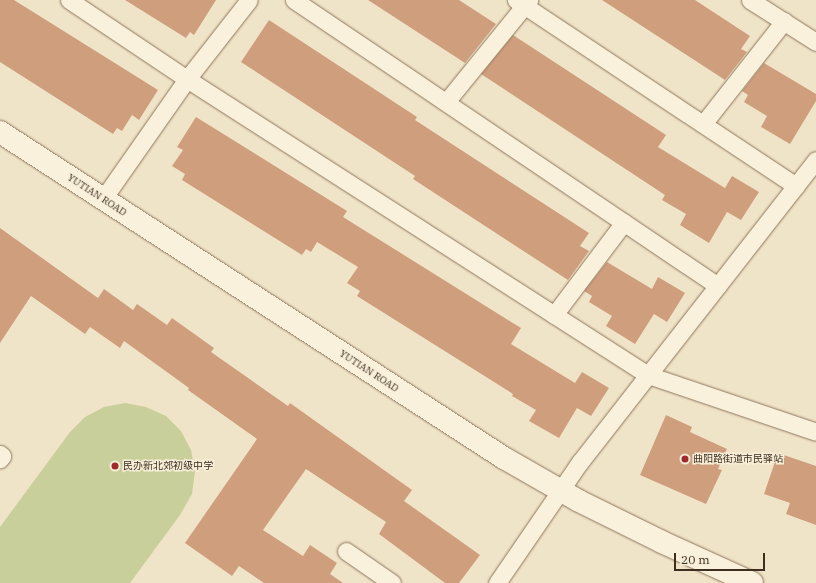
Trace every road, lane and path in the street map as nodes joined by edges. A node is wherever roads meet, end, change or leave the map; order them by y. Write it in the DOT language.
graph roads {
  1 [pos="69,0"];
  2 [pos="249,0"];
  3 [pos="294,0"];
  4 [pos="750,0"];
  5 [pos="523,2"];
  6 [pos="784,21"];
  7 [pos="816,42"];
  8 [pos="187,79"];
  9 [pos="446,102"];
  10 [pos="703,124"];
  11 [pos="0,132"];
  12 [pos="816,160"];
  13 [pos="796,186"];
  14 [pos="103,199"];
  15 [pos="624,222"];
  16 [pos="718,286"];
  17 [pos="554,315"];
  18 [pos="648,375"];
  19 [pos="816,432"];
  20 [pos="0,454"];
  21 [pos="0,459"];
  22 [pos="560,491"];
  23 [pos="346,551"];
  24 [pos="392,583"];
  25 [pos="497,583"];
  26 [pos="752,583"];
  1 -- 8 [label="lane"];
  2 -- 8 [label="lane"];
  3 -- 9 [label="lane"];
  4 -- 6 [label="lane"];
  5 -- 9 [label="lane"];
  5 -- 10 [label="lane"];
  6 -- 7 [label="lane"];
  6 -- 10 [label="lane"];
  8 -- 14 [label="lane"];
  8 -- 17 [label="lane"];
  9 -- 15 [label="lane"];
  10 -- 13 [label="lane"];
  11 -- 14 [label="street, YUTIAN ROAD"];
  12 -- 13 [label="lane"];
  13 -- 16 [label="lane"];
  14 -- 22 [label="street, YUTIAN ROAD"];
  15 -- 16 [label="lane"];
  15 -- 17 [label="lane"];
  16 -- 18 [label="lane"];
  17 -- 18 [label="lane"];
  18 -- 19 [label="lane"];
  18 -- 22 [label="lane"];
  20 -- 21 [label="lane"];
  22 -- 25 [label="lane"];
  22 -- 26 [label="street, YUTIAN ROAD"];
  23 -- 24 [label="lane"];
}
